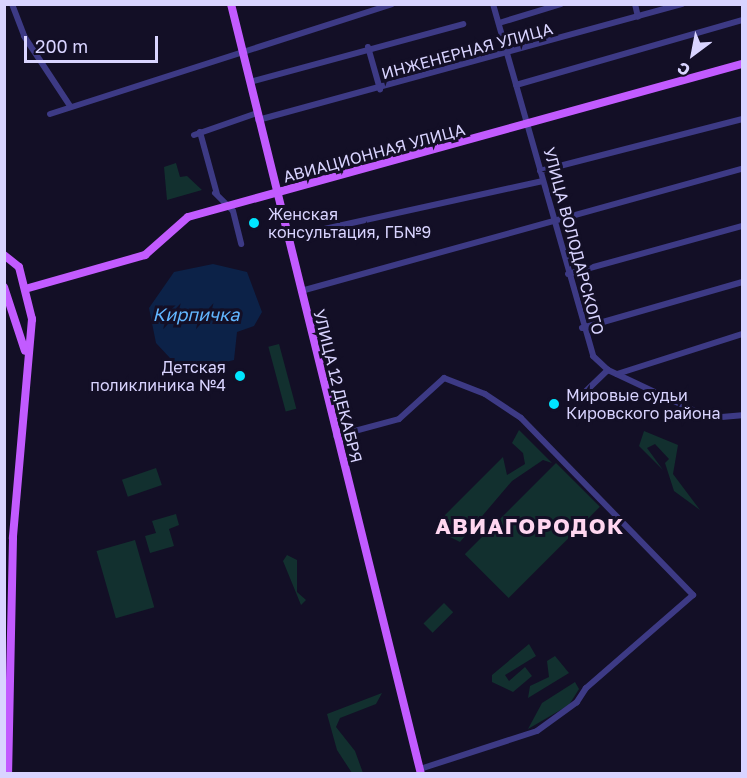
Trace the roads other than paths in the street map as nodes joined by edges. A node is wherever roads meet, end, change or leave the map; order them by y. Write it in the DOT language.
graph roads {
  1 [pos="22,4"];
  2 [pos="231,4"];
  3 [pos="392,4"];
  4 [pos="494,4"];
  5 [pos="561,4"];
  6 [pos="635,4"];
  7 [pos="682,4"];
  8 [pos="13,6"];
  9 [pos="638,17"];
  10 [pos="742,20"];
  11 [pos="499,23"];
  12 [pos="463,24"];
  13 [pos="368,47"];
  14 [pos="242,49"];
  15 [pos="507,52"];
  16 [pos="742,64"];
  17 [pos="250,82"];
  18 [pos="516,85"];
  19 [pos="380,89"];
  20 [pos="70,106"];
  21 [pos="50,114"];
  22 [pos="258,116"];
  23 [pos="742,119"];
  24 [pos="528,124"];
  25 [pos="742,169"];
  26 [pos="540,171"];
  27 [pos="543,181"];
  28 [pos="277,194"];
  29 [pos="230,206"];
  30 [pos="554,223"];
  31 [pos="742,226"];
  32 [pos="288,237"];
  33 [pos="241,244"];
  34 [pos="4,255"];
  35 [pos="4,261"];
  36 [pos="14,261"];
  37 [pos="568,274"];
  38 [pos="742,282"];
  39 [pos="4,287"];
  40 [pos="26,289"];
  41 [pos="301,291"];
  42 [pos="32,319"];
  43 [pos="16,323"];
  44 [pos="582,328"];
  45 [pos="742,334"];
  46 [pos="26,355"];
  47 [pos="608,370"];
  48 [pos="617,374"];
  49 [pos="585,392"];
  50 [pos="742,415"];
  51 [pos="336,436"];
  52 [pos="420,771"];
  53 [pos="8,774"];
  1 -- 8 [label="street"];
  2 -- 14 [label="main road, УЛИЦА 12 ДЕКАБРЯ"];
  3 -- 14 [label="street"];
  4 -- 11 [label="street, УЛИЦА ВОЛОДАРСКОГО"];
  5 -- 11 [label="street"];
  6 -- 9 [label="street"];
  7 -- 9 [label="street, ИНЖЕНЕРНАЯ УЛИЦА"];
  8 -- 20 [label="street"];
  9 -- 15 [label="street, ИНЖЕНЕРНАЯ УЛИЦА"];
  10 -- 18 [label="street"];
  11 -- 15 [label="street, УЛИЦА ВОЛОДАРСКОГО"];
  12 -- 13 [label="street"];
  13 -- 17 [label="street"];
  13 -- 19 [label="street"];
  14 -- 17 [label="main road, УЛИЦА 12 ДЕКАБРЯ"];
  14 -- 20 [label="street"];
  15 -- 18 [label="street, УЛИЦА ВОЛОДАРСКОГО"];
  15 -- 19 [label="street, ИНЖЕНЕРНАЯ УЛИЦА"];
  16 -- 24 [label="main road, АВИАЦИОННАЯ УЛИЦА"];
  17 -- 22 [label="main road, УЛИЦА 12 ДЕКАБРЯ"];
  18 -- 24 [label="street, УЛИЦА ВОЛОДАРСКОГО"];
  19 -- 22 [label="street, ИНЖЕНЕРНАЯ УЛИЦА"];
  20 -- 21 [label="street"];
  22 -- 28 [label="main road, УЛИЦА 12 ДЕКАБРЯ"];
  22 -- 29 [label="street, ИНЖЕНЕРНАЯ УЛИЦА"];
  23 -- 26 [label="street"];
  24 -- 26 [label="street, УЛИЦА ВОЛОДАРСКОГО"];
  24 -- 28 [label="main road, АВИАЦИОННАЯ УЛИЦА"];
  25 -- 30 [label="street"];
  26 -- 27 [label="street, УЛИЦА ВОЛОДАРСКОГО"];
  27 -- 30 [label="street, УЛИЦА ВОЛОДАРСКОГО"];
  27 -- 32 [label="street"];
  28 -- 29 [label="main road, АВИАЦИОННАЯ УЛИЦА"];
  28 -- 32 [label="main road, УЛИЦА 12 ДЕКАБРЯ"];
  29 -- 33 [label="street"];
  29 -- 40 [label="main road, АВИАЦИОННАЯ УЛИЦА"];
  30 -- 37 [label="street, УЛИЦА ВОЛОДАРСКОГО"];
  30 -- 41 [label="street"];
  31 -- 37 [label="street"];
  32 -- 41 [label="main road, УЛИЦА 12 ДЕКАБРЯ"];
  34 -- 36 [label="main road"];
  35 -- 36 [label="main road"];
  36 -- 40 [label="main road"];
  37 -- 44 [label="street, УЛИЦА ВОЛОДАРСКОГО"];
  38 -- 44 [label="street"];
  39 -- 43 [label="main road"];
  40 -- 42 [label="main road"];
  41 -- 51 [label="main road, УЛИЦА 12 ДЕКАБРЯ"];
  42 -- 43 [label="main road"];
  42 -- 46 [label="main road"];
  43 -- 46 [label="main road"];
  44 -- 47 [label="street, УЛИЦА ВОЛОДАРСКОГО"];
  45 -- 48 [label="street"];
  46 -- 53 [label="main road"];
  47 -- 48 [label="street, УЛИЦА ВОЛОДАРСКОГО"];
  47 -- 49 [label="street"];
  48 -- 50 [label="street, УЛИЦА ВОЛОДАРСКОГО"];
  51 -- 52 [label="main road, УЛИЦА 12 ДЕКАБРЯ"];
  51 -- 52 [label="street"];
}
